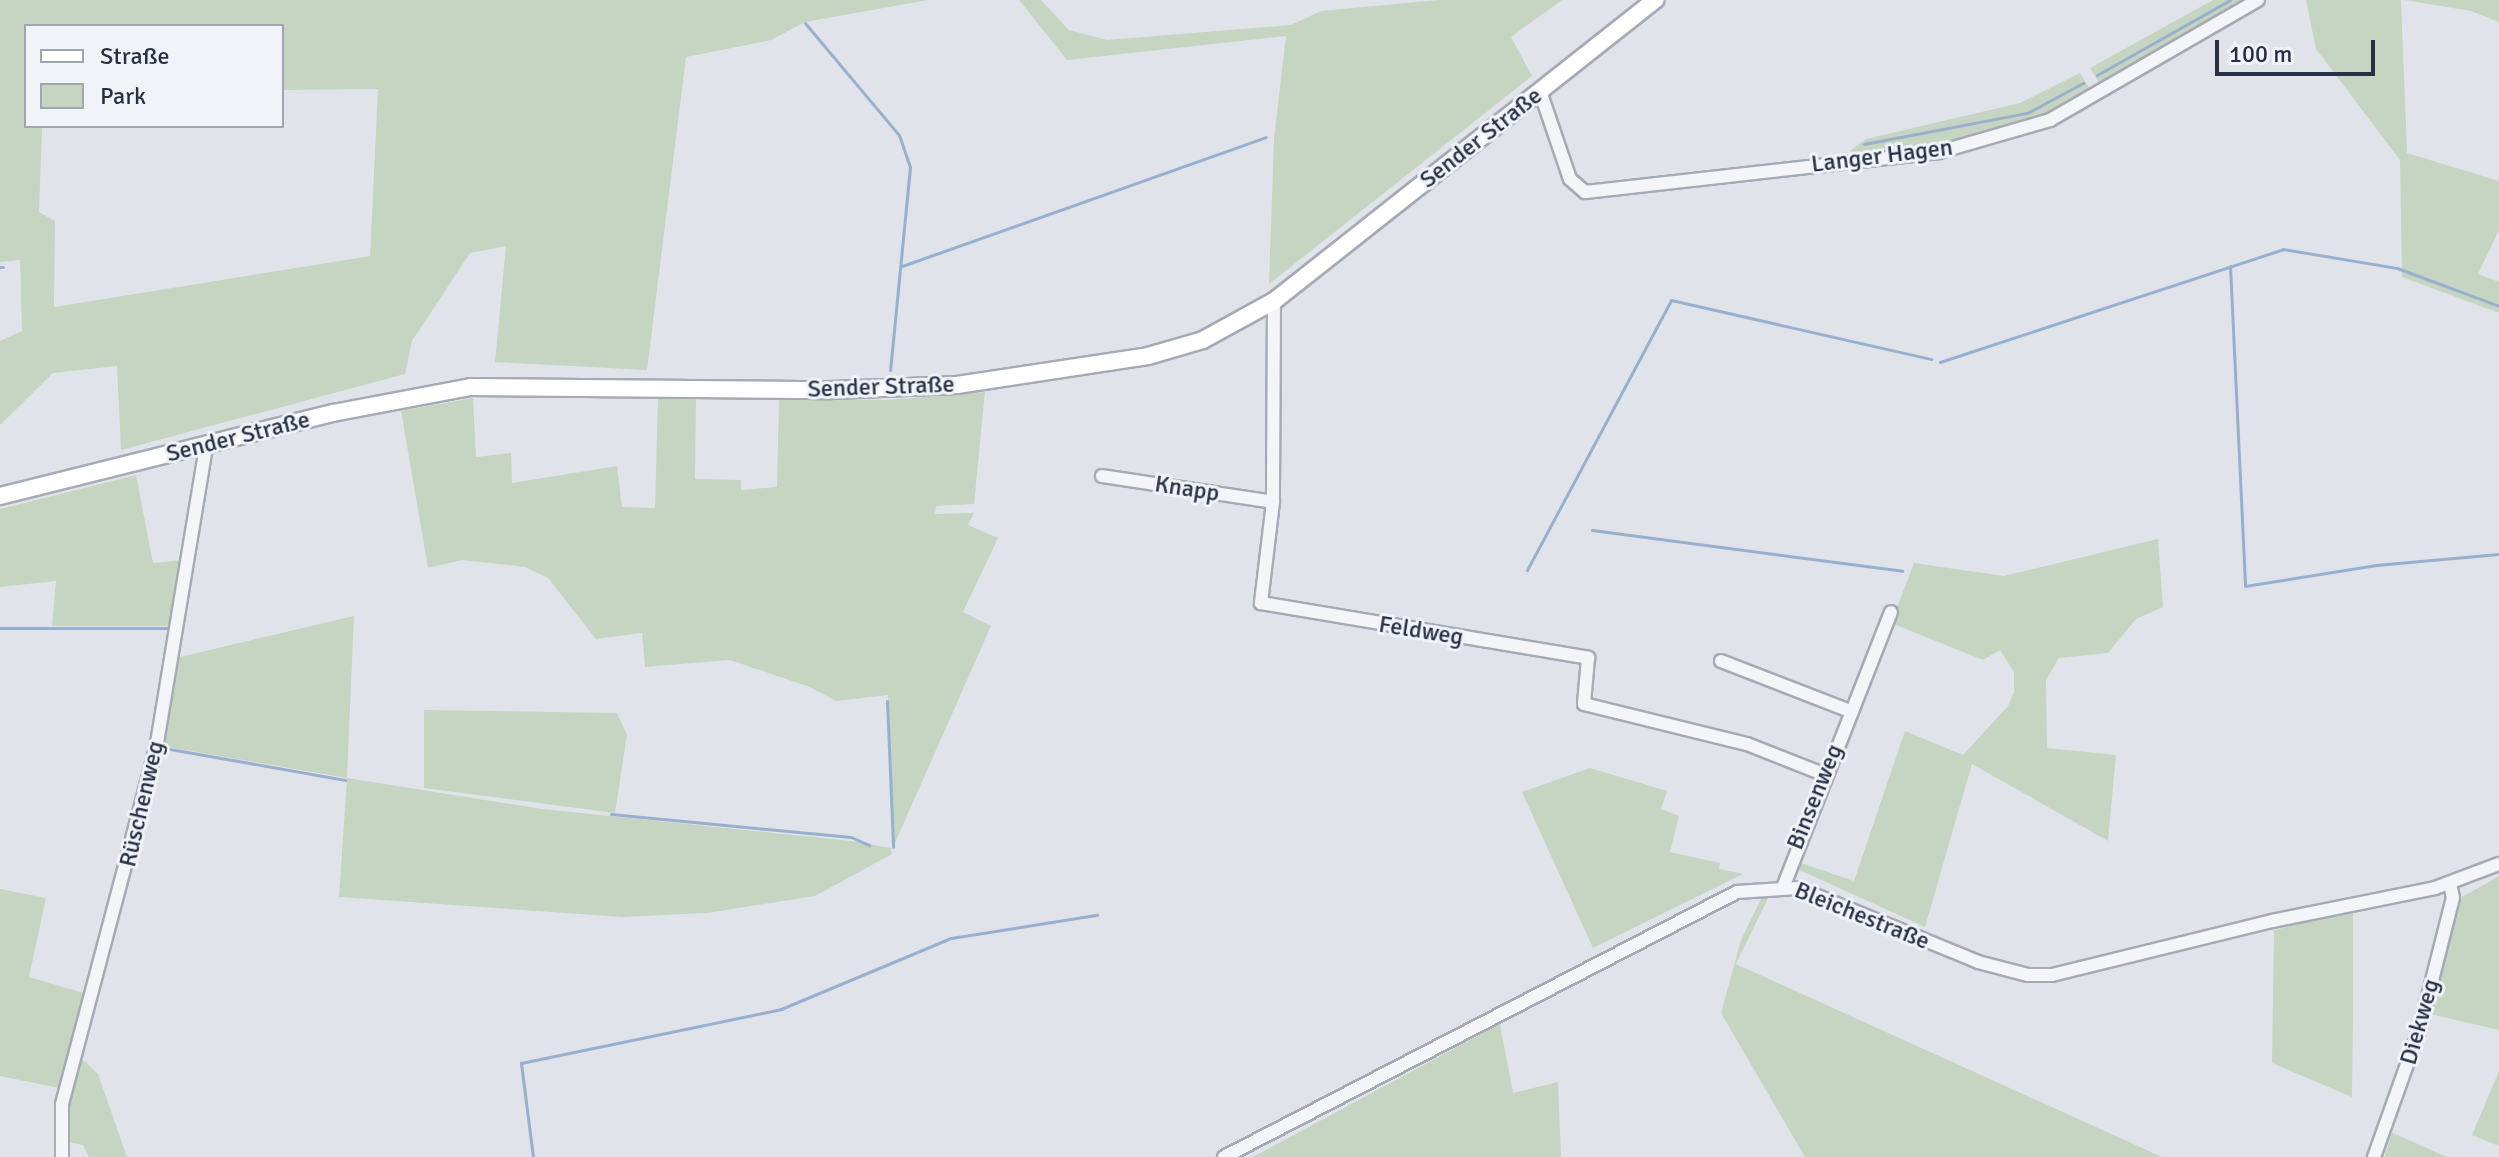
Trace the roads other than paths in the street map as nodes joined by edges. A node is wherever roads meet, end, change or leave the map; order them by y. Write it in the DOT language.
graph roads {
  1 [pos="1655,0"];
  2 [pos="2258,0"];
  3 [pos="1540,91"];
  4 [pos="1274,301"];
  5 [pos="206,446"];
  6 [pos="1102,476"];
  7 [pos="0,496"];
  8 [pos="1273,502"];
  9 [pos="1891,612"];
  10 [pos="1721,661"];
  11 [pos="1850,711"];
  12 [pos="1823,774"];
  13 [pos="2499,864"];
  14 [pos="2450,884"];
  15 [pos="1784,885"];
  16 [pos="62,1157"];
  17 [pos="1224,1157"];
  18 [pos="2374,1157"];
  1 -- 3 [label="main road, Sender Straße"];
  2 -- 3 [label="street, Langer Hagen"];
  3 -- 4 [label="main road, Sender Straße"];
  4 -- 5 [label="main road, Sender Straße"];
  4 -- 8 [label="street, Feldweg"];
  5 -- 7 [label="main road, Sender Straße"];
  5 -- 16 [label="street, Rüschenweg"];
  6 -- 8 [label="street, Knapp"];
  8 -- 12 [label="street, Feldweg"];
  9 -- 11 [label="street, Binsenweg"];
  10 -- 11 [label="street"];
  11 -- 12 [label="street, Binsenweg"];
  12 -- 15 [label="street, Binsenweg"];
  13 -- 14 [label="street, Bleichestraße"];
  14 -- 15 [label="street, Bleichestraße"];
  14 -- 18 [label="street, Diekweg"];
  15 -- 17 [label="street, Bleichestraße"];
}
